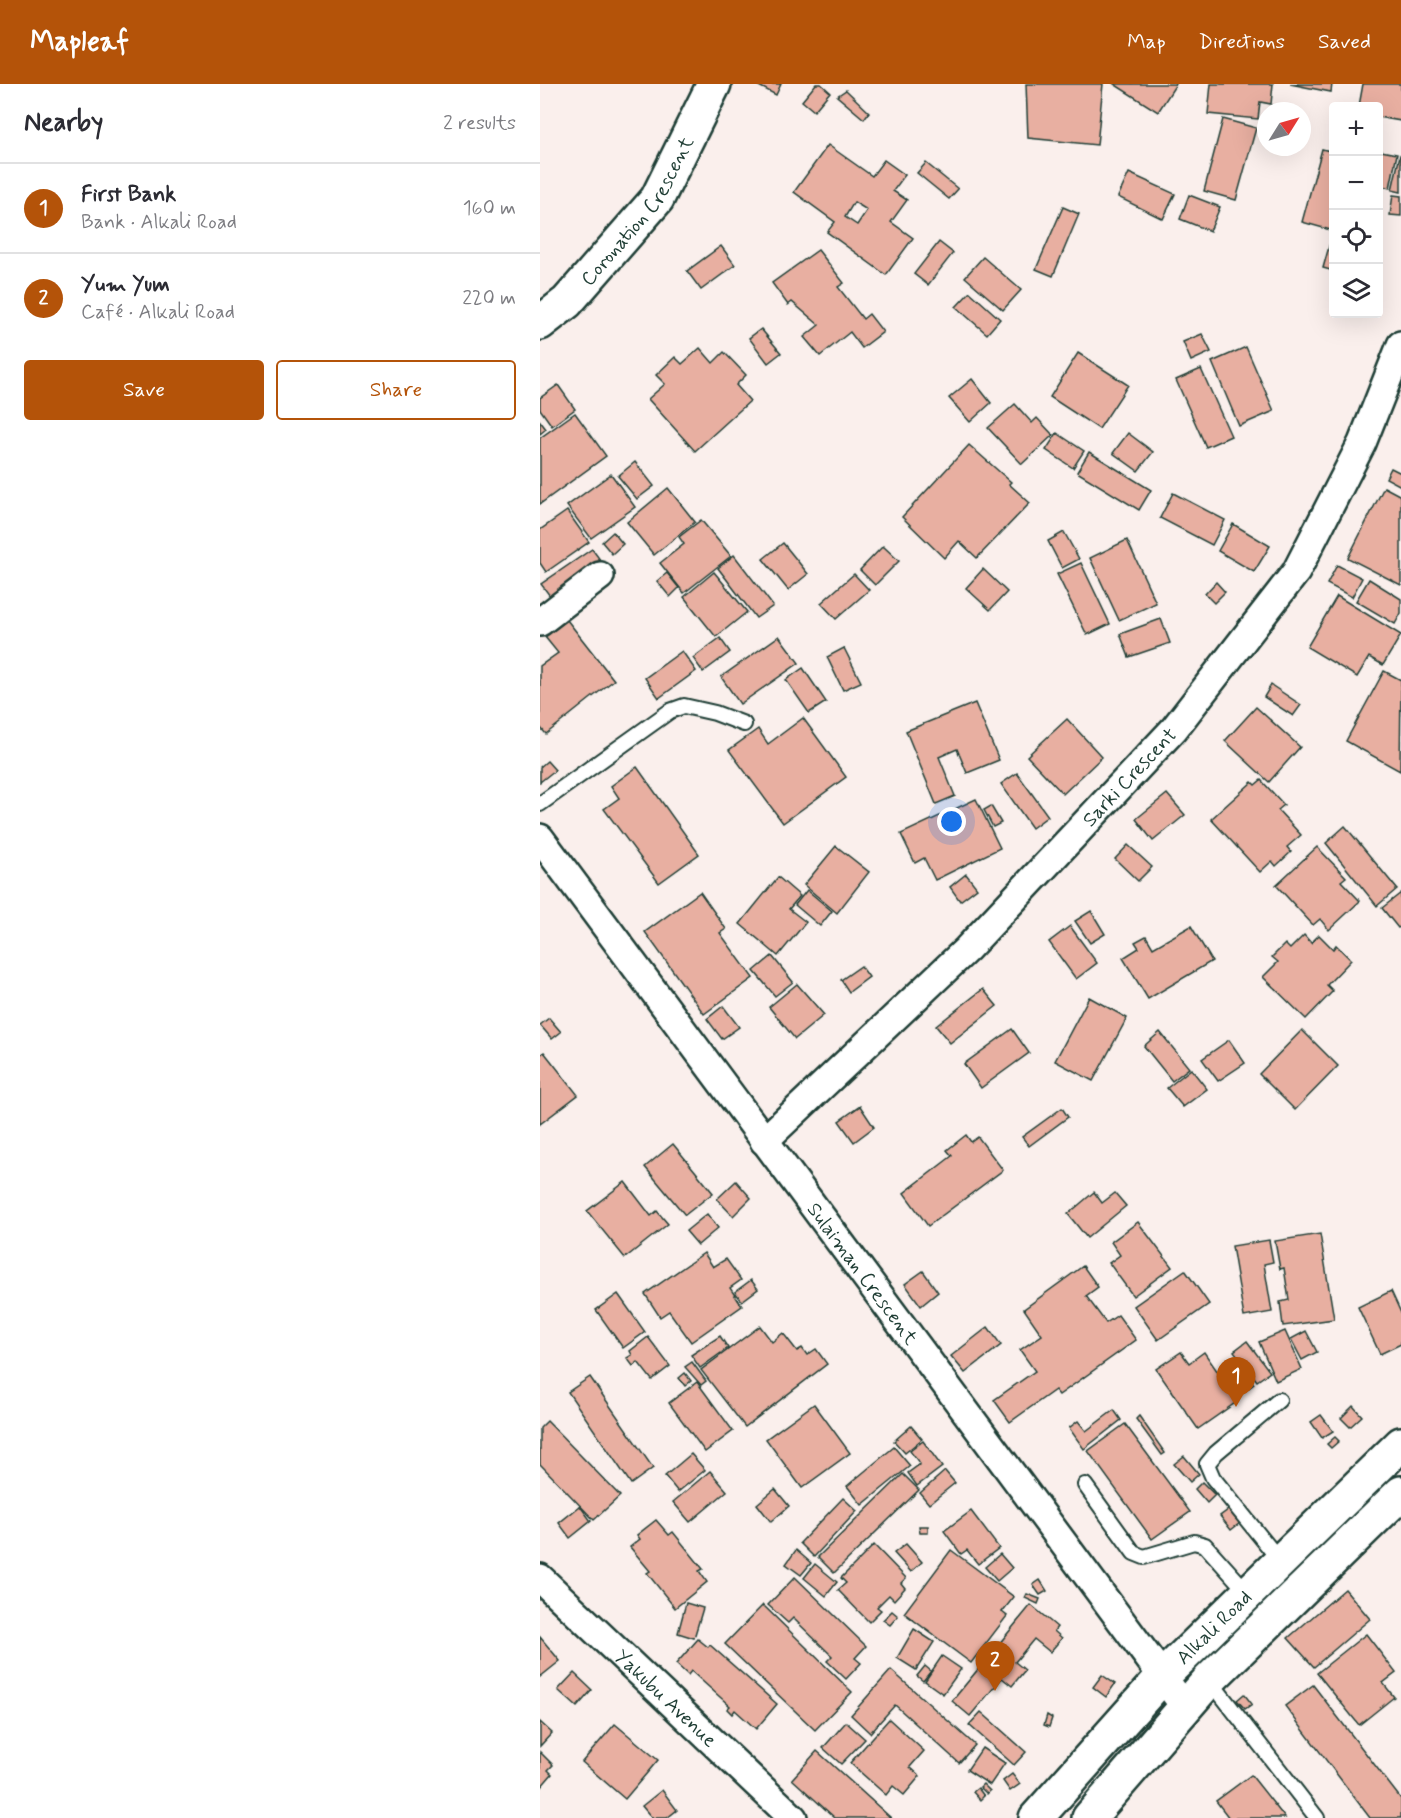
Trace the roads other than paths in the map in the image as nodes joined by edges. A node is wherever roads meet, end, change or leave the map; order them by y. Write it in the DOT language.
graph roads {
  1 [pos="714,84"];
  2 [pos="540,323"];
  3 [pos="1401,345"];
  4 [pos="600,576"];
  5 [pos="540,622"];
  6 [pos="744,724"];
  7 [pos="540,804"];
  8 [pos="540,838"];
  9 [pos="764,1141"];
  10 [pos="1279,1400"];
  11 [pos="1401,1444"];
  12 [pos="1085,1485"];
  13 [pos="1396,1508"];
  14 [pos="1281,1562"];
  15 [pos="540,1578"];
  16 [pos="1249,1594"];
  17 [pos="1198,1667"];
  18 [pos="1162,1677"];
  19 [pos="1185,1707"];
  20 [pos="793,1818"];
  21 [pos="1036,1818"];
  22 [pos="1089,1818"];
  23 [pos="1317,1818"];
  1 -- 2 [label="main road, Coronation Crescent"];
  3 -- 9 [label="street, Sarki Crescent"];
  4 -- 5 [label="street"];
  6 -- 7 [label="lane"];
  8 -- 9 [label="street, Sulaiman Crescent"];
  9 -- 18 [label="street, Sulaiman Crescent"];
  10 -- 14 [label="lane"];
  11 -- 14 [label="main road, Alkali Road"];
  12 -- 16 [label="lane"];
  13 -- 17 [label="main road, Alkali Road"];
  14 -- 16 [label="main road, Alkali Road"];
  15 -- 20 [label="street, Yakubu Avenue"];
  16 -- 17 [label="main road, Alkali Road"];
  17 -- 18 [label="main road, Alkali Road"];
  17 -- 19 [label="main road, Alkali Road"];
  17 -- 23 [label="lane"];
  18 -- 19 [label="street, Sulaiman Crescent"];
  18 -- 21 [label="main road, Alkali Road"];
  19 -- 22 [label="main road, Alkali Road"];
}
